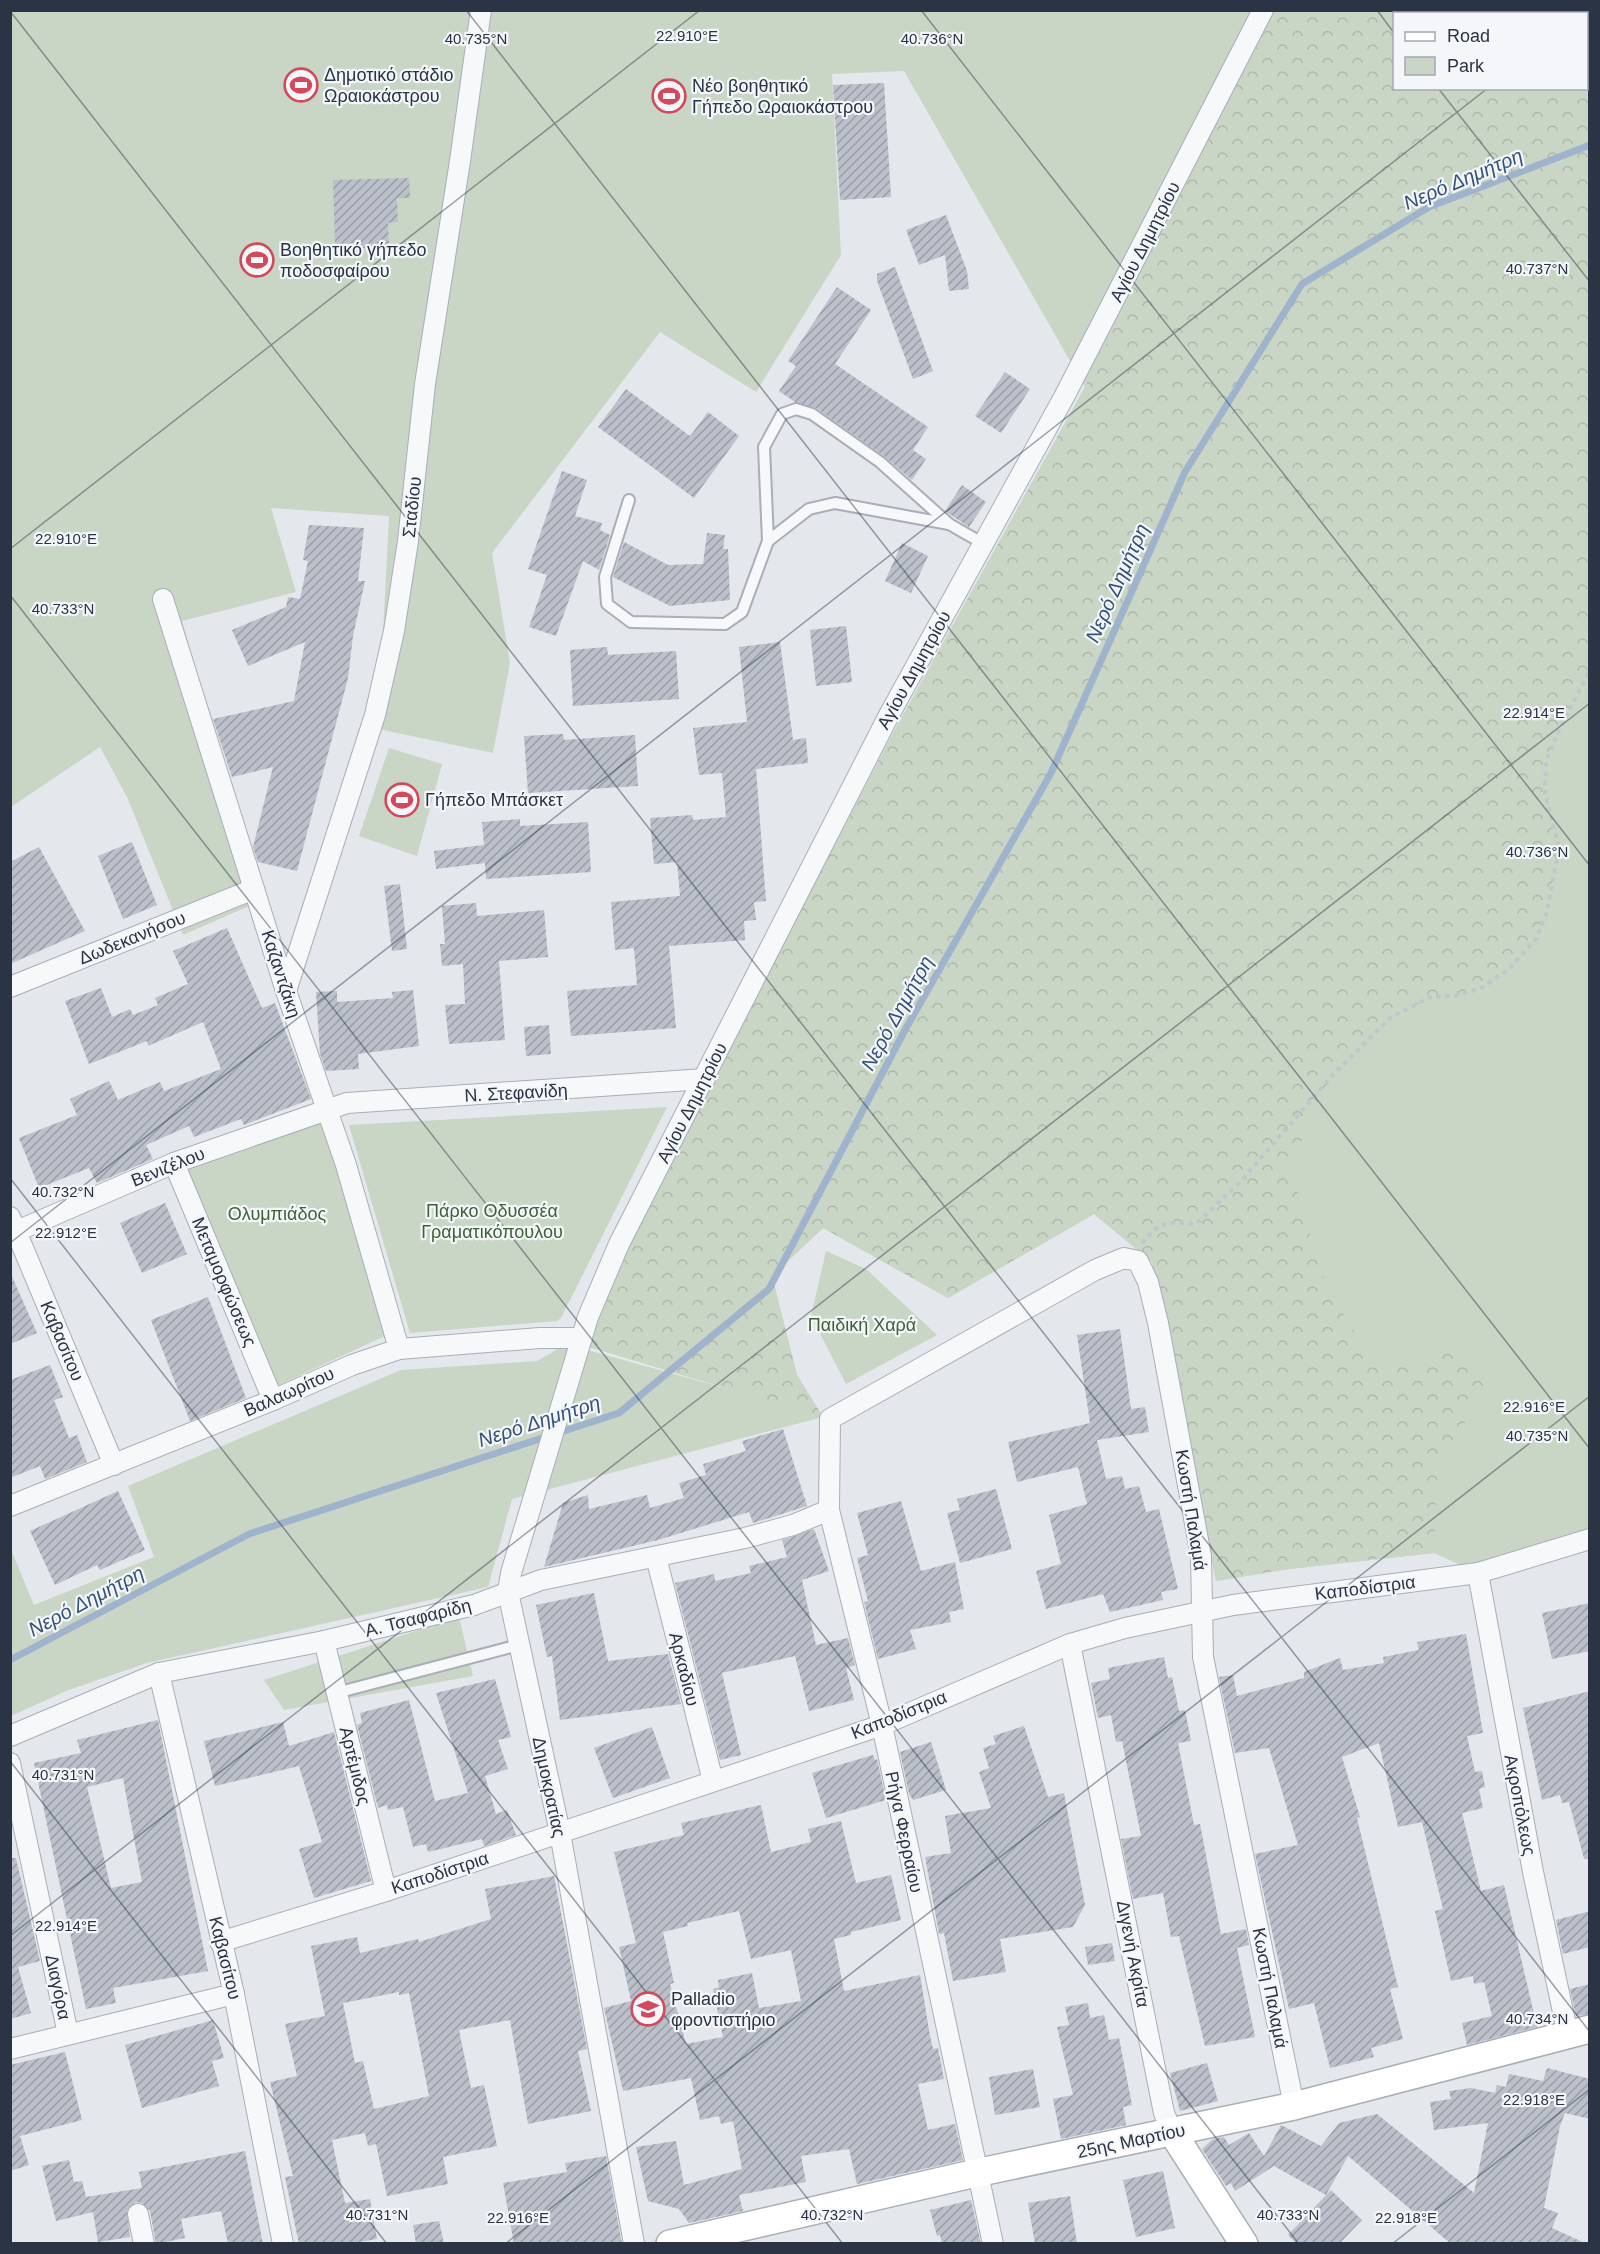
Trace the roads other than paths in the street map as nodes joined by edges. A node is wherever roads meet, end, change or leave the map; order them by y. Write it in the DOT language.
graph roads {
  1 [pos="480,10"];
  2 [pos="1263,10"];
  3 [pos="629,500"];
  4 [pos="949,524"];
  5 [pos="768,541"];
  6 [pos="984,544"];
  7 [pos="163,599"];
  8 [pos="254,889"];
  9 [pos="10,987"];
  10 [pos="286,991"];
  11 [pos="705,1079"];
  12 [pos="327,1108"];
  13 [pos="174,1163"];
  14 [pos="13,1228"];
  15 [pos="582,1338"];
  16 [pos="399,1349"];
  17 [pos="273,1400"];
  18 [pos="830,1419"];
  19 [pos="114,1465"];
  20 [pos="10,1506"];
  21 [pos="829,1510"];
  22 [pos="1590,1539"];
  23 [pos="656,1557"];
  24 [pos="1478,1573"];
  25 [pos="508,1592"];
  26 [pos="1202,1612"];
  27 [pos="324,1641"];
  28 [pos="1070,1644"];
  29 [pos="519,1645"];
  30 [pos="159,1673"];
  31 [pos="336,1693"];
  32 [pos="882,1725"];
  33 [pos="10,1736"];
  34 [pos="10,1763"];
  35 [pos="713,1781"];
  36 [pos="560,1833"];
  37 [pos="386,1891"];
  38 [pos="220,1942"];
  39 [pos="234,1994"];
  40 [pos="1579,2032"];
  41 [pos="68,2034"];
  42 [pos="10,2049"];
  43 [pos="1294,2106"];
  44 [pos="1172,2132"];
  45 [pos="976,2173"];
  46 [pos="138,2214"];
  47 [pos="144,2244"];
  48 [pos="283,2244"];
  49 [pos="633,2244"];
  50 [pos="670,2244"];
  51 [pos="993,2244"];
  52 [pos="1244,2244"];
  1 -- 10 [label="street, Σταδίου"];
  2 -- 6 [label="street, Αγίου Δημητρίου"];
  3 -- 5 [label="lane"];
  4 -- 5 [label="lane"];
  4 -- 5 [label="lane"];
  4 -- 6 [label="lane"];
  6 -- 11 [label="street, Αγίου Δημητρίου"];
  7 -- 8 [label="street, Καζαντζάκη"];
  8 -- 9 [label="street, Δωδεκανήσου"];
  8 -- 10 [label="street, Καζαντζάκη"];
  10 -- 12 [label="street, Καζαντζάκη"];
  11 -- 12 [label="street, Ν. Στεφανίδη"];
  11 -- 15 [label="street, Αγίου Δημητρίου"];
  12 -- 13 [label="street, Βενιζέλου"];
  12 -- 16 [label="street, Καζαντζάκη"];
  13 -- 14 [label="street, Βενιζέλου"];
  13 -- 17 [label="street, Μεταμορφώσεως"];
  14 -- 19 [label="street, Καβασίτου"];
  15 -- 16 [label="street, Βαλαωρίτου"];
  15 -- 25 [label="street, Δημοκρατίας"];
  16 -- 17 [label="street, Βαλαωρίτου"];
  17 -- 19 [label="street, Βαλαωρίτου"];
  18 -- 21 [label="street, Ρήγα Φερραίου"];
  18 -- 26 [label="street, Κωστή Παλαμά"];
  19 -- 20 [label="street, Βαλαωρίτου"];
  21 -- 23 [label="street, Α. Τσαφαρίδη"];
  21 -- 32 [label="street, Ρήγα Φερραίου"];
  22 -- 24 [label="street, Καποδίστρια"];
  23 -- 25 [label="street, Α. Τσαφαρίδη"];
  23 -- 35 [label="street, Αρκαδίου"];
  24 -- 26 [label="street, Καποδίστρια"];
  24 -- 40 [label="street, Ακροπόλεως"];
  25 -- 27 [label="street, Α. Τσαφαρίδη"];
  25 -- 29 [label="street, Δημοκρατίας"];
  26 -- 28 [label="street, Καποδίστρια"];
  26 -- 43 [label="street, Κωστή Παλαμά"];
  27 -- 30 [label="street, Α. Τσαφαρίδη"];
  27 -- 31 [label="street, Αρτέμιδος"];
  28 -- 32 [label="street, Καποδίστρια"];
  28 -- 44 [label="street, Διγενή Ακρίτα"];
  29 -- 31 [label="lane"];
  29 -- 36 [label="street, Δημοκρατίας"];
  30 -- 33 [label="street, Α. Τσαφαρίδη"];
  30 -- 38 [label="street, Καβασίτου"];
  31 -- 37 [label="street, Αρτέμιδος"];
  32 -- 35 [label="street, Καποδίστρια"];
  32 -- 45 [label="street, Ρήγα Φερραίου"];
  34 -- 41 [label="street, Διαγόρα"];
  35 -- 36 [label="street, Καποδίστρια"];
  36 -- 37 [label="street, Καποδίστρια"];
  36 -- 49 [label="street, Δημοκρατίας"];
  37 -- 38 [label="street, Καποδίστρια"];
  38 -- 39 [label="street, Καβασίτου"];
  39 -- 41 [label="street"];
  39 -- 48 [label="street, Καβασίτου"];
  40 -- 43 [label="street, 25ης Μαρτίου"];
  41 -- 42 [label="street"];
  43 -- 44 [label="street, 25ης Μαρτίου"];
  44 -- 45 [label="street, 25ης Μαρτίου"];
  44 -- 52 [label="street, Διγενή Ακρίτα"];
  45 -- 50 [label="street, 25ης Μαρτίου"];
  45 -- 51 [label="street, Ρήγα Φερραίου"];
  46 -- 47 [label="street"];
}
